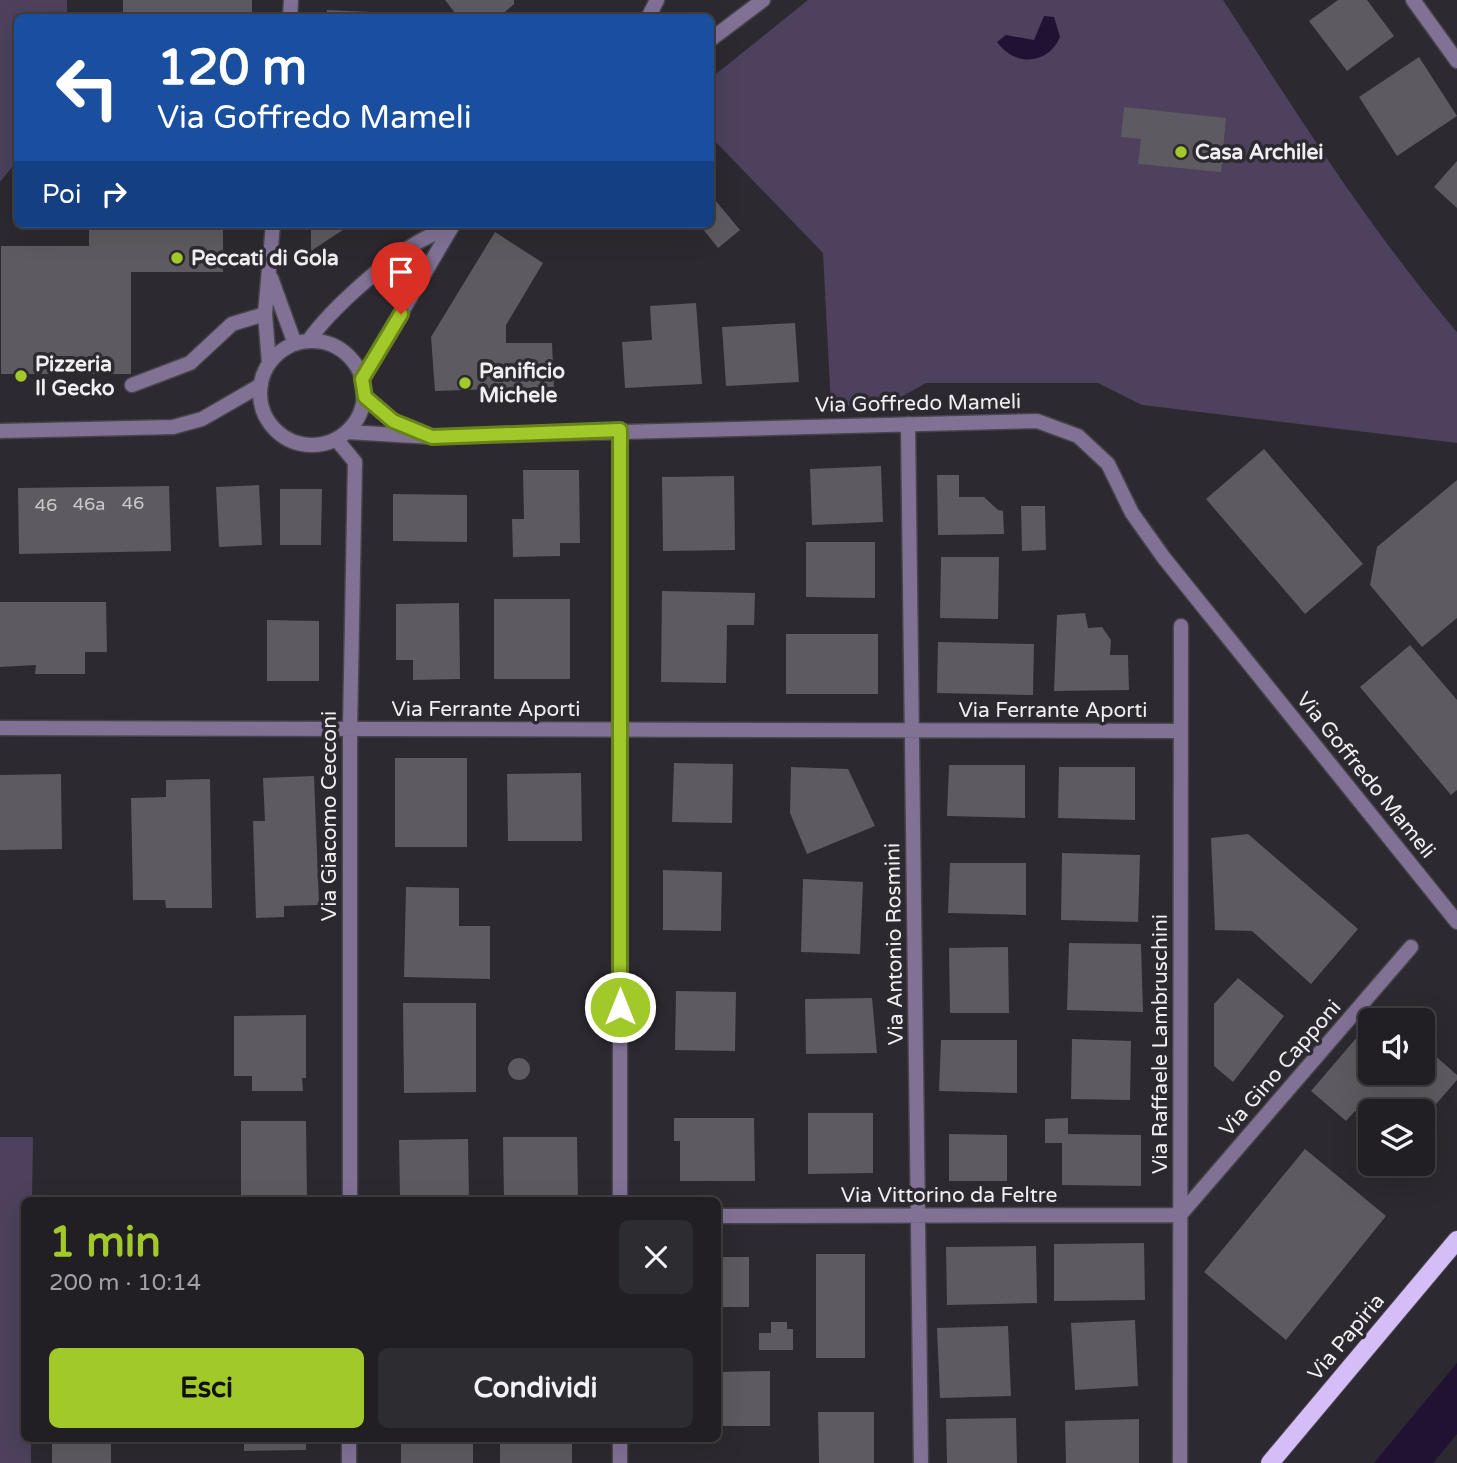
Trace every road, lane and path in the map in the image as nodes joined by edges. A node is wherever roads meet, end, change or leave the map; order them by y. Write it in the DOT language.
graph roads {
  1 [pos="763,0"];
  2 [pos="1413,0"];
  3 [pos="714,37"];
  4 [pos="1455,52"];
  5 [pos="273,228"];
  6 [pos="448,228"];
  7 [pos="452,228"];
  8 [pos="269,274"];
  9 [pos="265,314"];
  10 [pos="302,342"];
  11 [pos="269,363"];
  12 [pos="362,379"];
  13 [pos="131,385"];
  14 [pos="261,385"];
  15 [pos="365,397"];
  16 [pos="908,424"];
  17 [pos="620,430"];
  18 [pos="0,431"];
  19 [pos="341,436"];
  20 [pos="432,437"];
  21 [pos="1181,626"];
  22 [pos="0,728"];
  23 [pos="350,729"];
  24 [pos="620,730"];
  25 [pos="912,730"];
  26 [pos="1181,731"];
  27 [pos="1457,922"];
  28 [pos="1411,947"];
  29 [pos="349,1197"];
  30 [pos="620,1197"];
  31 [pos="1180,1215"];
  32 [pos="721,1216"];
  33 [pos="918,1216"];
  34 [pos="1457,1240"];
  35 [pos="349,1442"];
  36 [pos="620,1442"];
  37 [pos="349,1463"];
  38 [pos="620,1463"];
  39 [pos="921,1463"];
  40 [pos="1180,1463"];
  41 [pos="1270,1463"];
  1 -- 3 [label="street"];
  2 -- 4 [label="street"];
  5 -- 8 [label="street"];
  6 -- 10 [label="street"];
  7 -- 12 [label="street"];
  8 -- 9 [label="street"];
  8 -- 10 [label="street"];
  9 -- 11 [label="street"];
  9 -- 13 [label="street"];
  10 -- 11 [label="street"];
  10 -- 12 [label="street"];
  11 -- 14 [label="street"];
  12 -- 15 [label="street"];
  14 -- 18 [label="street"];
  14 -- 19 [label="street"];
  15 -- 19 [label="street"];
  15 -- 20 [label="street, Via Goffredo Mameli"];
  16 -- 17 [label="street, Via Goffredo Mameli"];
  16 -- 25 [label="street, Via Antonio Rosmini"];
  16 -- 27 [label="street, Via Goffredo Mameli"];
  17 -- 20 [label="street, Via Goffredo Mameli"];
  17 -- 24 [label="street"];
  19 -- 20 [label="street, Via Goffredo Mameli"];
  19 -- 23 [label="street, Via Giacomo Cecconi"];
  21 -- 26 [label="street, Via Raffaele Lambruschini"];
  22 -- 23 [label="street, Via Ferrante Aporti"];
  23 -- 24 [label="street, Via Ferrante Aporti"];
  23 -- 29 [label="street, Via Giacomo Cecconi"];
  24 -- 25 [label="street, Via Ferrante Aporti"];
  24 -- 30 [label="street"];
  25 -- 26 [label="street, Via Ferrante Aporti"];
  25 -- 33 [label="street, Via Antonio Rosmini"];
  26 -- 31 [label="street, Via Raffaele Lambruschini"];
  28 -- 31 [label="street, Via Gino Capponi"];
  31 -- 33 [label="street, Via Vittorino da Feltre"];
  31 -- 40 [label="street, Via Raffaele Lambruschini"];
  32 -- 33 [label="street, Via Vittorino da Feltre"];
  33 -- 39 [label="street, Via Antonio Rosmini"];
  34 -- 41 [label="main road, Via Papiria"];
  35 -- 37 [label="street"];
  36 -- 38 [label="street"];
}
